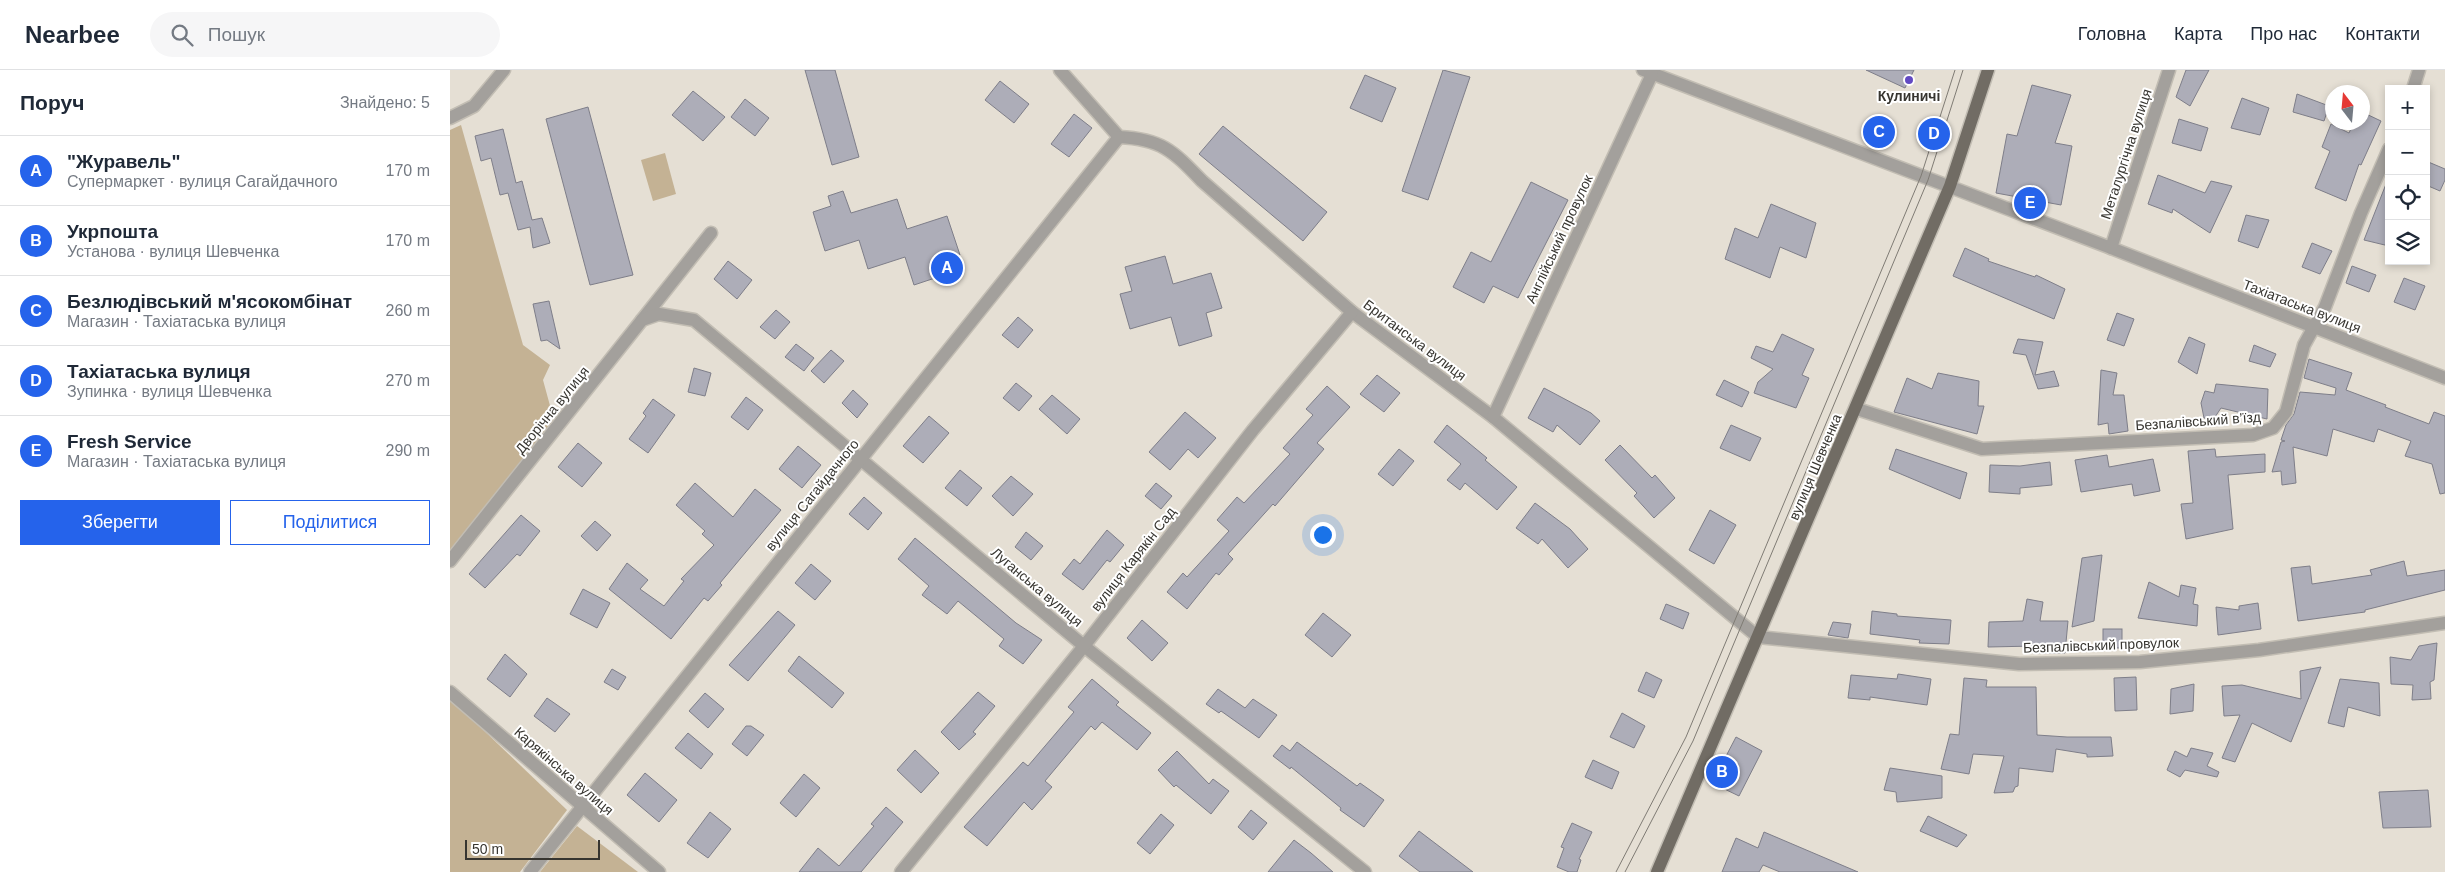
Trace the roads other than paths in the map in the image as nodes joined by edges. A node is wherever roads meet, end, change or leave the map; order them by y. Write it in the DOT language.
graph roads {
  1 [pos="504,70"];
  2 [pos="1060,70"];
  3 [pos="1988,70"];
  4 [pos="2169,70"];
  5 [pos="2419,70"];
  6 [pos="1648,72"];
  7 [pos="2413,85"];
  8 [pos="450,118"];
  9 [pos="1119,137"];
  10 [pos="2385,158"];
  11 [pos="1950,186"];
  12 [pos="711,233"];
  13 [pos="2111,248"];
  14 [pos="1352,312"];
  15 [pos="642,320"];
  16 [pos="2315,326"];
  17 [pos="2445,378"];
  18 [pos="1857,408"];
  19 [pos="1493,417"];
  20 [pos="860,459"];
  21 [pos="450,561"];
  22 [pos="2445,623"];
  23 [pos="1758,637"];
  24 [pos="1084,646"];
  25 [pos="450,692"];
  26 [pos="581,807"];
  27 [pos="530,872"];
  28 [pos="659,872"];
  29 [pos="901,872"];
  30 [pos="1365,872"];
  31 [pos="1657,872"];
  1 -- 8 [label="street"];
  2 -- 9 [label="street"];
  3 -- 11 [label="main road, вулиця Шевченка"];
  4 -- 13 [label="street, Металургічна вулиця"];
  5 -- 7 [label="street"];
  6 -- 11 [label="street, Тахіатаська вулиця"];
  6 -- 19 [label="street, Англійський провулок"];
  9 -- 14 [label="street, Британська вулиця"];
  9 -- 20 [label="street, вулиця Сагайдачного"];
  10 -- 16 [label="street, Безпалівський в’їзд"];
  11 -- 13 [label="street, Тахіатаська вулиця"];
  11 -- 18 [label="main road, вулиця Шевченка"];
  12 -- 15 [label="street, Дворічна вулиця"];
  13 -- 16 [label="street, Тахіатаська вулиця"];
  14 -- 19 [label="street, Британська вулиця"];
  14 -- 24 [label="street, вулиця Карякін Сад"];
  15 -- 20 [label="street, Луганська вулиця"];
  15 -- 21 [label="street, Дворічна вулиця"];
  16 -- 17 [label="street, Тахіатаська вулиця"];
  16 -- 18 [label="street, Безпалівський в’їзд"];
  18 -- 23 [label="main road, вулиця Шевченка"];
  19 -- 23 [label="street, Британська вулиця"];
  20 -- 24 [label="street, Луганська вулиця"];
  20 -- 26 [label="street, вулиця Сагайдачного"];
  22 -- 23 [label="street, Безпалівський провулок"];
  23 -- 31 [label="main road, вулиця Шевченка"];
  24 -- 29 [label="street, вулиця Карякін Сад"];
  24 -- 30 [label="street, Луганська вулиця"];
  25 -- 26 [label="street, Карякінська вулиця"];
  26 -- 27 [label="street, вулиця Сагайдачного"];
  26 -- 28 [label="street, Карякінська вулиця"];
}
